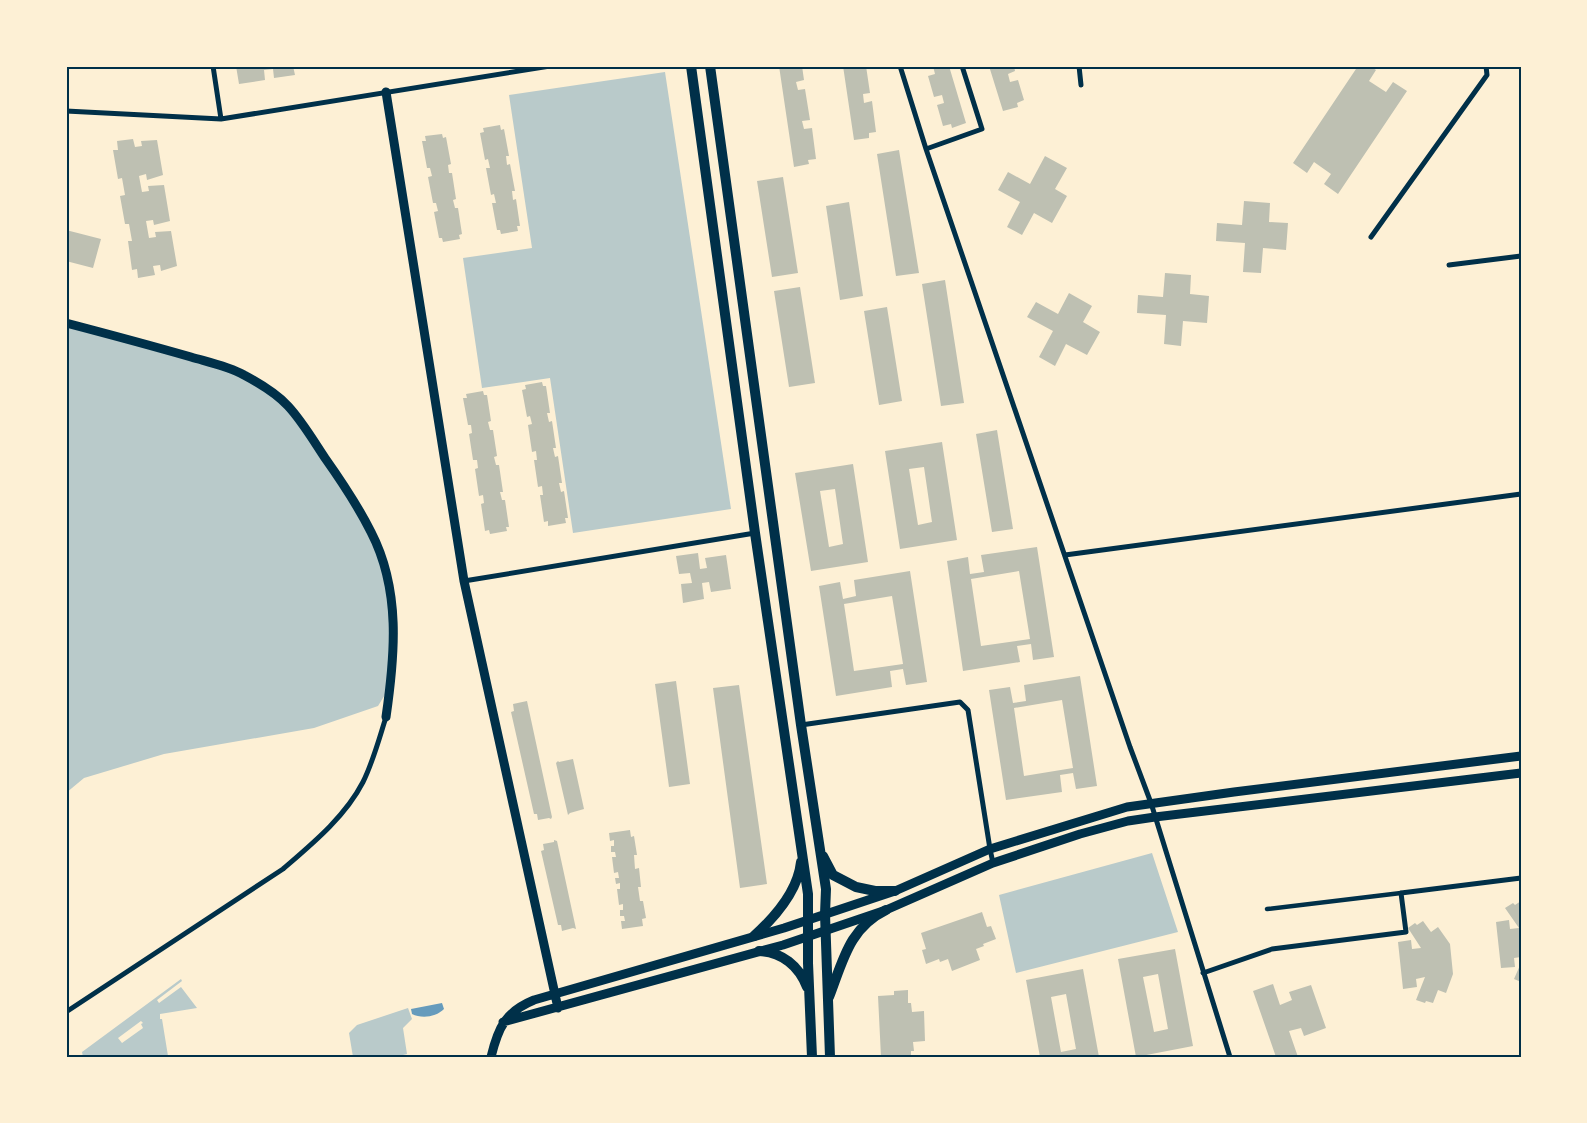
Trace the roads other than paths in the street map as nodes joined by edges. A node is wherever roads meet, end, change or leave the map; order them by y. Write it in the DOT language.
graph roads {
  1 [pos="213,66"];
  2 [pos="550,66"];
  3 [pos="691,66"];
  4 [pos="710,66"];
  5 [pos="900,66"];
  6 [pos="962,66"];
  7 [pos="1079,66"];
  8 [pos="1486,66"];
  9 [pos="1082,85"];
  10 [pos="386,92"];
  11 [pos="66,110"];
  12 [pos="221,118"];
  13 [pos="926,149"];
  14 [pos="1371,237"];
  15 [pos="1521,256"];
  16 [pos="1450,265"];
  17 [pos="66,323"];
  18 [pos="1521,494"];
  19 [pos="755,533"];
  20 [pos="1065,556"];
  21 [pos="464,581"];
  22 [pos="386,717"];
  23 [pos="801,726"];
  24 [pos="1521,756"];
  25 [pos="1521,772"];
  26 [pos="1151,803"];
  27 [pos="1155,817"];
  28 [pos="990,849"];
  29 [pos="820,852"];
  30 [pos="802,853"];
  31 [pos="993,863"];
  32 [pos="1521,878"];
  33 [pos="895,891"];
  34 [pos="1401,893"];
  35 [pos="1267,909"];
  36 [pos="886,910"];
  37 [pos="825,914"];
  38 [pos="809,919"];
  39 [pos="826,930"];
  40 [pos="754,936"];
  41 [pos="809,936"];
  42 [pos="759,952"];
  43 [pos="1203,973"];
  44 [pos="555,994"];
  45 [pos="810,1000"];
  46 [pos="827,1002"];
  47 [pos="558,1008"];
  48 [pos="66,1012"];
  49 [pos="503,1022"];
  50 [pos="491,1057"];
  51 [pos="812,1057"];
  52 [pos="830,1057"];
  53 [pos="1230,1057"];
  1 -- 12 [label="street"];
  2 -- 10 [label="street"];
  3 -- 19 [label="main road"];
  4 -- 23 [label="main road"];
  5 -- 13 [label="street"];
  6 -- 13 [label="street"];
  7 -- 9 [label="street"];
  8 -- 14 [label="street"];
  10 -- 12 [label="street"];
  10 -- 21 [label="street"];
  11 -- 12 [label="street"];
  13 -- 20 [label="street"];
  15 -- 16 [label="street"];
  17 -- 22 [label="street"];
  18 -- 20 [label="street"];
  19 -- 21 [label="street"];
  19 -- 30 [label="main road"];
  20 -- 26 [label="street"];
  21 -- 44 [label="street"];
  22 -- 48 [label="street"];
  23 -- 28 [label="street"];
  23 -- 29 [label="main road"];
  24 -- 26 [label="street"];
  25 -- 27 [label="street"];
  26 -- 27 [label="street"];
  26 -- 28 [label="street"];
  27 -- 31 [label="street"];
  27 -- 43 [label="street"];
  28 -- 31 [label="street"];
  28 -- 33 [label="street"];
  29 -- 33 [label="main road"];
  29 -- 37 [label="main road"];
  30 -- 38 [label="main road"];
  30 -- 40 [label="main road"];
  31 -- 36 [label="street"];
  32 -- 34 [label="street"];
  33 -- 37 [label="street"];
  34 -- 35 [label="street"];
  34 -- 43 [label="street"];
  36 -- 39 [label="street"];
  36 -- 46 [label="main road"];
  37 -- 38 [label="street"];
  37 -- 39 [label="main road"];
  38 -- 40 [label="street"];
  38 -- 41 [label="main road"];
  39 -- 41 [label="street"];
  39 -- 46 [label="main road"];
  40 -- 44 [label="street"];
  41 -- 42 [label="street"];
  41 -- 45 [label="main road"];
  42 -- 45 [label="main road"];
  42 -- 47 [label="street"];
  43 -- 53 [label="street"];
  44 -- 47 [label="street"];
  44 -- 49 [label="street"];
  45 -- 51 [label="main road"];
  46 -- 52 [label="main road"];
  47 -- 49 [label="street"];
  49 -- 50 [label="street"];
}
